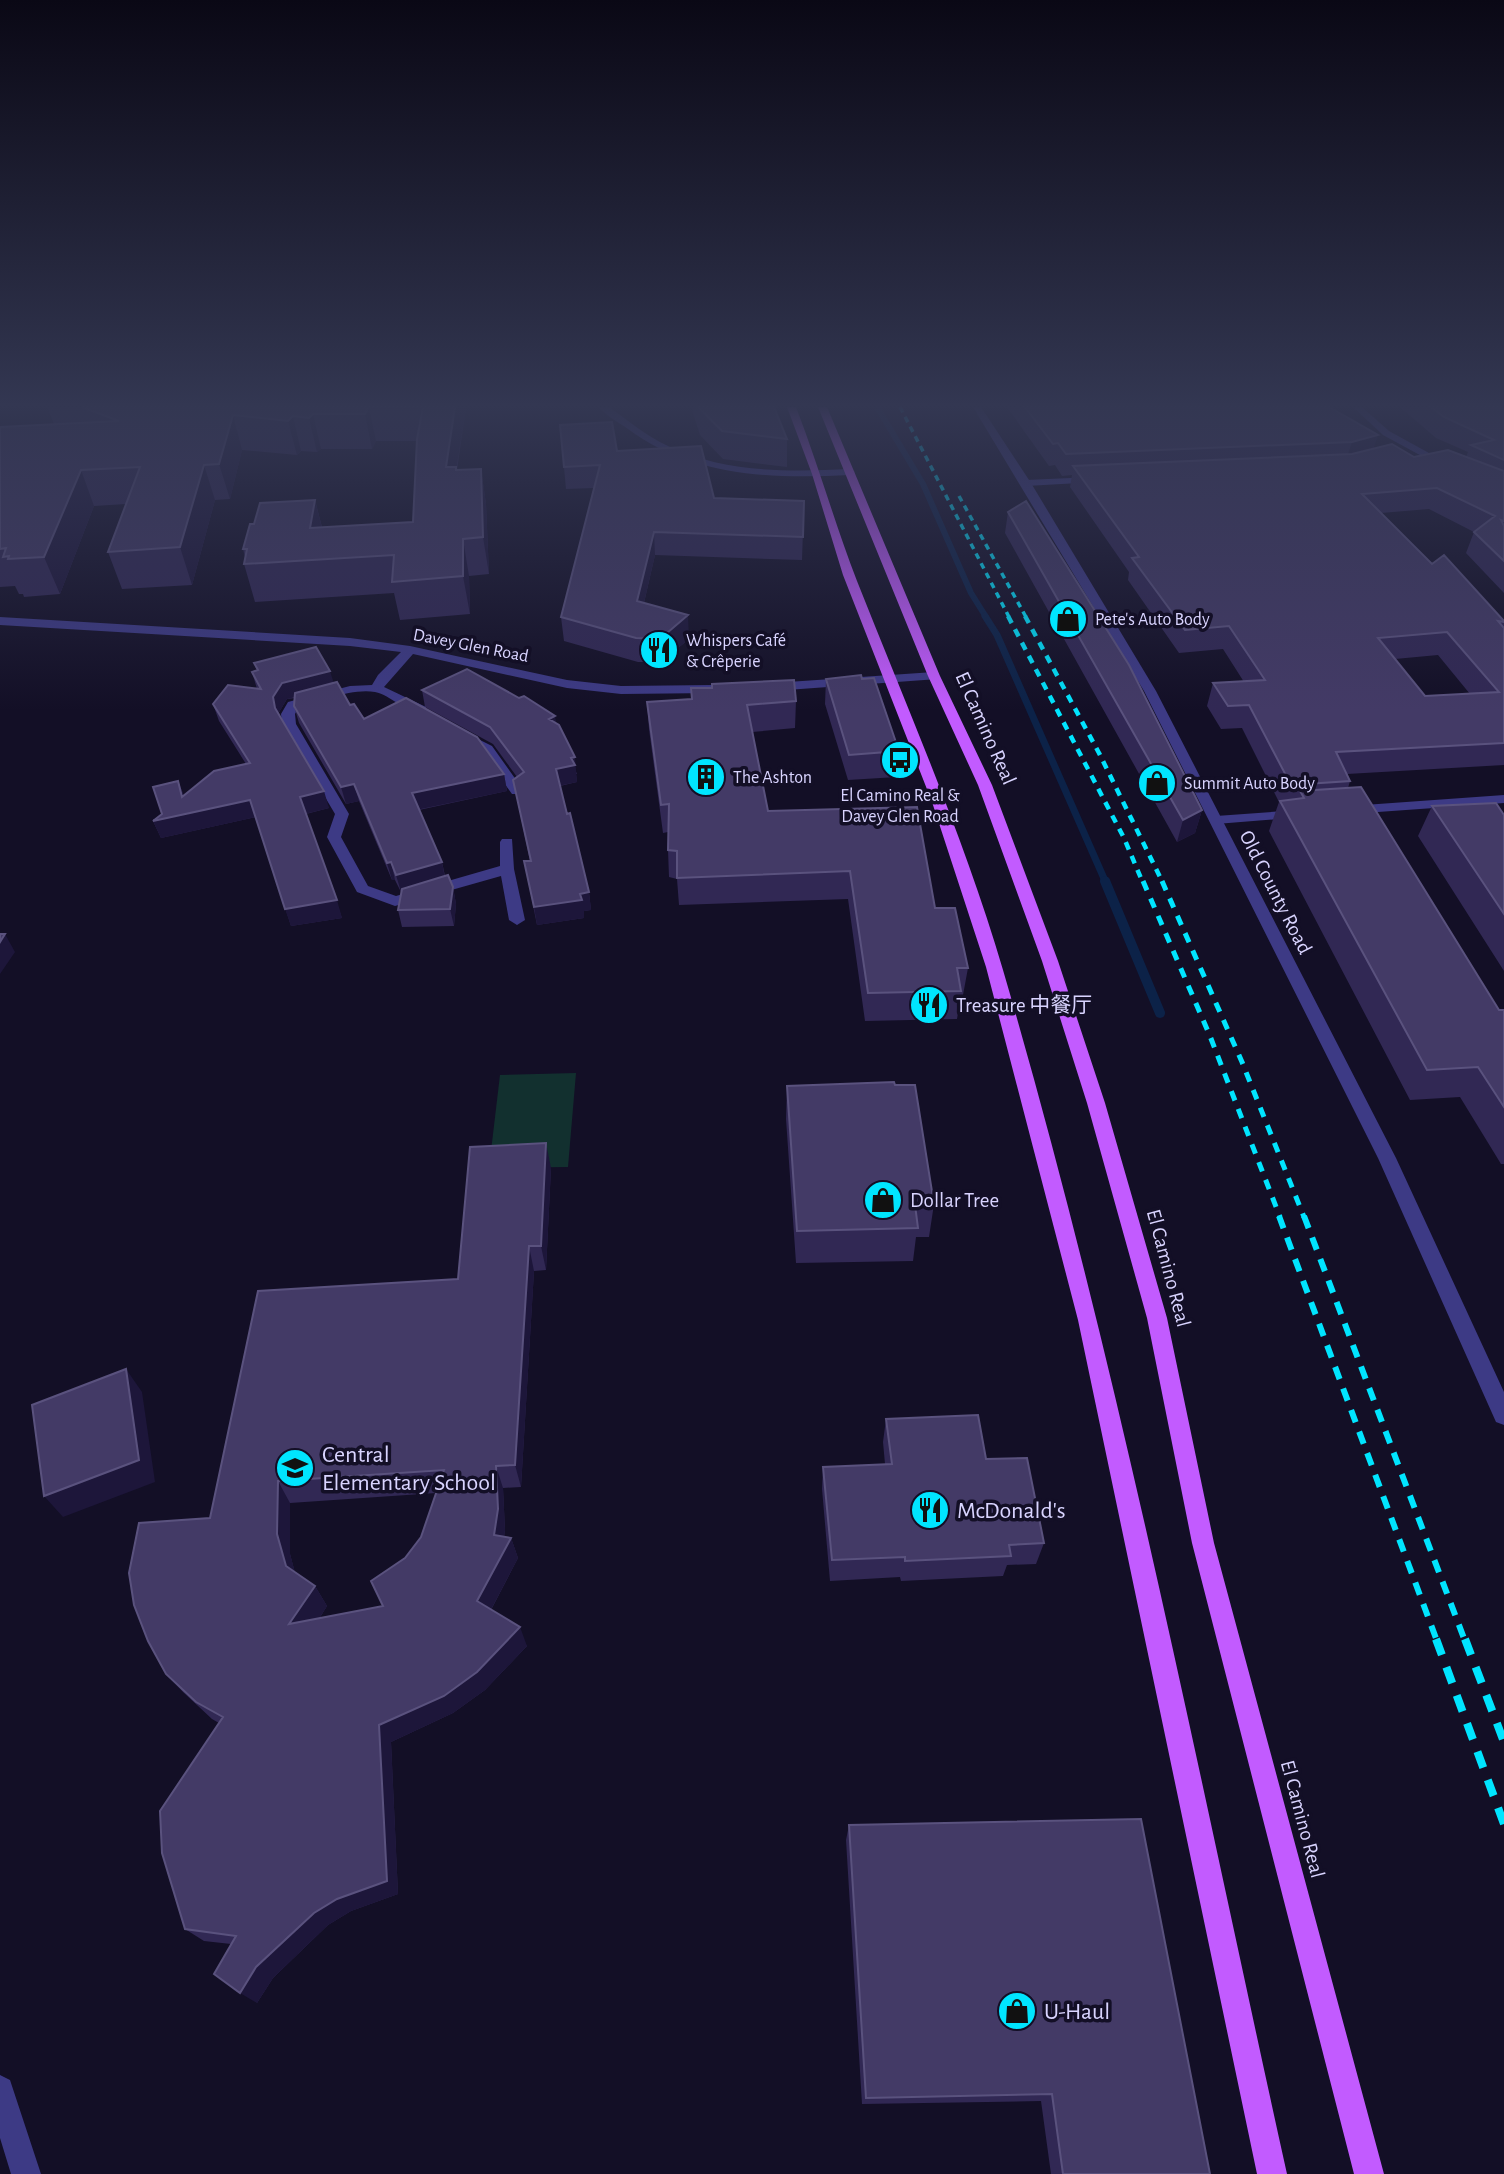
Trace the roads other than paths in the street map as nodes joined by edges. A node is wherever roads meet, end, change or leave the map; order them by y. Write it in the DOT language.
graph roads {
  1 [pos="828,508"];
  2 [pos="865,508"];
  3 [pos="1042,508"];
  4 [pos="0,621"];
  5 [pos="410,650"];
  6 [pos="934,676"];
  7 [pos="891,678"];
  8 [pos="377,688"];
  9 [pos="762,688"];
  10 [pos="731,689"];
  11 [pos="433,717"];
  12 [pos="455,730"];
  13 [pos="517,791"];
  14 [pos="1504,799"];
  15 [pos="1336,811"];
  16 [pos="1309,813"];
  17 [pos="1216,820"];
  18 [pos="507,842"];
  19 [pos="507,869"];
  20 [pos="517,920"];
  21 [pos="1504,1415"];
  22 [pos="0,2090"];
  23 [pos="26,2174"];
  24 [pos="1272,2174"];
  25 [pos="1369,2174"];
  1 -- 7 [label="main road"];
  2 -- 6 [label="main road, El Camino Real"];
  3 -- 17 [label="street, Old County Road"];
  4 -- 5 [label="street, Davey Glen Road"];
  5 -- 8 [label="street"];
  5 -- 10 [label="street, Davey Glen Road"];
  6 -- 7 [label="street"];
  6 -- 25 [label="main road, El Camino Real"];
  7 -- 9 [label="street"];
  7 -- 24 [label="main road"];
  8 -- 11 [label="street"];
  8 -- 19 [label="street"];
  12 -- 13 [label="street"];
  14 -- 15 [label="street"];
  16 -- 17 [label="street"];
  17 -- 21 [label="street, Old County Road"];
  18 -- 19 [label="street"];
  19 -- 20 [label="street"];
  22 -- 23 [label="street"];
}
